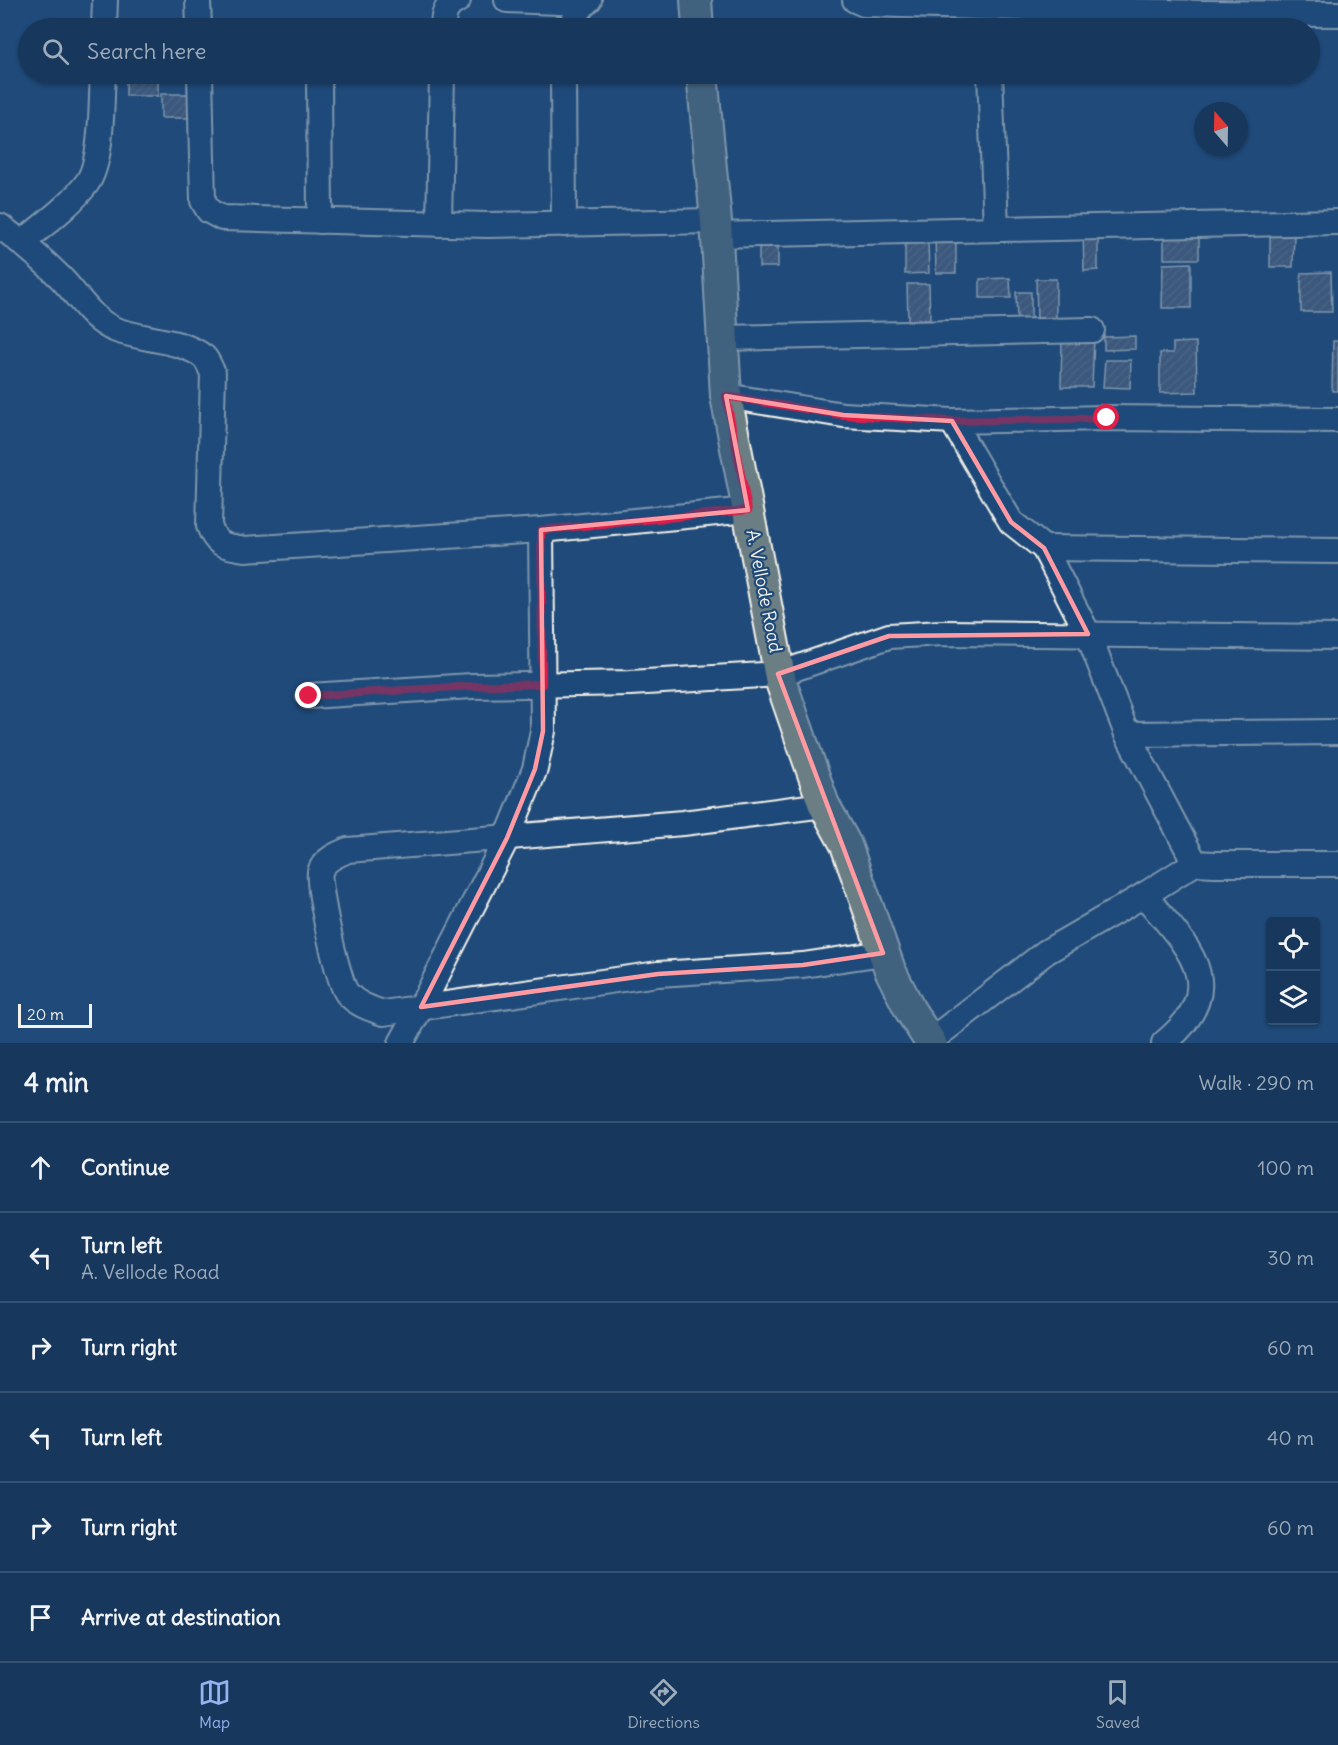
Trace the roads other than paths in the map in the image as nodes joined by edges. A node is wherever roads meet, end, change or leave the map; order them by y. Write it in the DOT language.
graph roads {
  1 [pos="105,0"];
  2 [pos="198,0"];
  3 [pos="458,0"];
  4 [pos="507,0"];
  5 [pos="696,0"];
  6 [pos="855,0"];
  7 [pos="587,2"];
  8 [pos="1338,14"];
  9 [pos="104,18"];
  10 [pos="199,18"];
  11 [pos="443,18"];
  12 [pos="577,18"];
  13 [pos="697,18"];
  14 [pos="988,18"];
  15 [pos="102,84"];
  16 [pos="200,84"];
  17 [pos="319,84"];
  18 [pos="442,84"];
  19 [pos="563,84"];
  20 [pos="703,84"];
  21 [pos="990,84"];
  22 [pos="320,221"];
  23 [pos="1338,222"];
  24 [pos="439,224"];
  25 [pos="564,224"];
  26 [pos="0,226"];
  27 [pos="716,228"];
  28 [pos="996,229"];
  29 [pos="22,243"];
  30 [pos="1092,330"];
  31 [pos="722,338"];
  32 [pos="726,396"];
  33 [pos="1338,420"];
  34 [pos="952,421"];
  35 [pos="748,510"];
  36 [pos="541,530"];
  37 [pos="1044,548"];
  38 [pos="1338,551"];
  39 [pos="1088,634"];
  40 [pos="1338,636"];
  41 [pos="779,674"];
  42 [pos="542,684"];
  43 [pos="309,696"];
  44 [pos="1338,732"];
  45 [pos="1127,734"];
  46 [pos="824,805"];
  47 [pos="507,838"];
  48 [pos="1195,862"];
  49 [pos="1338,864"];
  50 [pos="1144,895"];
  51 [pos="883,953"];
  52 [pos="422,1007"];
  53 [pos="931,1042"];
  54 [pos="401,1043"];
  55 [pos="1164,1043"];
  1 -- 9 [label="street"];
  2 -- 10 [label="street"];
  3 -- 11 [label="street"];
  4 -- 7 [label="street"];
  5 -- 13 [label="main road"];
  6 -- 14 [label="street"];
  7 -- 12 [label="street"];
  8 -- 14 [label="street"];
  15 -- 29 [label="street"];
  16 -- 22 [label="street"];
  17 -- 22 [label="street"];
  18 -- 24 [label="street"];
  19 -- 25 [label="street"];
  20 -- 27 [label="main road, A. Vellode Road"];
  21 -- 28 [label="street"];
  22 -- 24 [label="street"];
  23 -- 28 [label="street"];
  24 -- 25 [label="street"];
  25 -- 27 [label="street"];
  26 -- 29 [label="street"];
  27 -- 28 [label="street"];
  27 -- 31 [label="main road, A. Vellode Road"];
  29 -- 36 [label="street"];
  30 -- 31 [label="street"];
  31 -- 32 [label="main road, A. Vellode Road"];
  32 -- 34 [label="street"];
  32 -- 35 [label="main road, A. Vellode Road"];
  33 -- 34 [label="street"];
  34 -- 37 [label="street"];
  35 -- 36 [label="street"];
  35 -- 41 [label="main road, A. Vellode Road"];
  36 -- 42 [label="street"];
  37 -- 38 [label="street"];
  37 -- 39 [label="street"];
  39 -- 40 [label="street"];
  39 -- 41 [label="street"];
  39 -- 45 [label="street"];
  41 -- 42 [label="street"];
  41 -- 46 [label="main road, A. Vellode Road"];
  42 -- 43 [label="street"];
  42 -- 47 [label="street"];
  44 -- 45 [label="street"];
  45 -- 48 [label="street"];
  46 -- 47 [label="street"];
  46 -- 51 [label="main road, A. Vellode Road"];
  47 -- 52 [label="street"];
  47 -- 52 [label="street"];
  48 -- 49 [label="street"];
  48 -- 50 [label="street"];
  50 -- 53 [label="street"];
  50 -- 55 [label="street"];
  51 -- 52 [label="street"];
  51 -- 53 [label="main road, A. Vellode Road"];
  52 -- 54 [label="street"];
}
